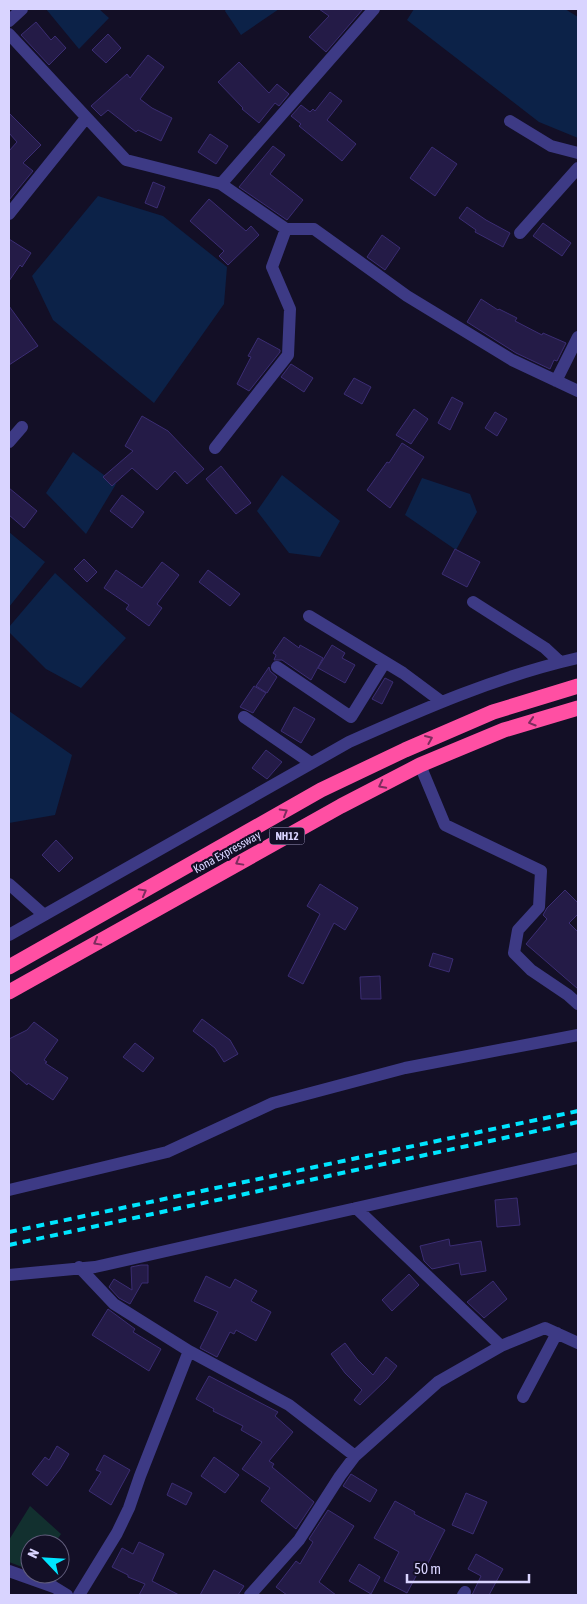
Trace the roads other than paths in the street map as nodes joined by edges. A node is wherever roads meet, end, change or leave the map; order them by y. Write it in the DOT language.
graph roads {
  1 [pos="22,9"];
  2 [pos="374,9"];
  3 [pos="9,21"];
  4 [pos="9,34"];
  5 [pos="86,118"];
  6 [pos="510,121"];
  7 [pos="578,153"];
  8 [pos="578,168"];
  9 [pos="220,184"];
  10 [pos="9,214"];
  11 [pos="286,229"];
  12 [pos="520,233"];
  13 [pos="578,337"];
  14 [pos="556,381"];
  15 [pos="578,391"];
  16 [pos="22,427"];
  17 [pos="9,442"];
  18 [pos="215,448"];
  19 [pos="473,602"];
  20 [pos="309,616"];
  21 [pos="578,658"];
  22 [pos="385,662"];
  23 [pos="560,662"];
  24 [pos="277,667"];
  25 [pos="578,686"];
  26 [pos="442,702"];
  27 [pos="578,708"];
  28 [pos="244,717"];
  29 [pos="311,763"];
  30 [pos="420,765"];
  31 [pos="9,884"];
  32 [pos="44,915"];
  33 [pos="9,935"];
  34 [pos="9,967"];
  35 [pos="9,992"];
  36 [pos="578,1004"];
  37 [pos="578,1035"];
  38 [pos="578,1158"];
  39 [pos="9,1190"];
  40 [pos="356,1208"];
  41 [pos="79,1267"];
  42 [pos="9,1275"];
  43 [pos="557,1333"];
  44 [pos="578,1343"];
  45 [pos="501,1346"];
  46 [pos="190,1351"];
  47 [pos="524,1397"];
  48 [pos="355,1456"];
  49 [pos="9,1571"];
  50 [pos="67,1595"];
  51 [pos="79,1595"];
  52 [pos="250,1595"];
  1 -- 3 [label="street"];
  2 -- 9 [label="street"];
  4 -- 5 [label="street"];
  5 -- 9 [label="street"];
  5 -- 10 [label="street"];
  6 -- 7 [label="street"];
  8 -- 12 [label="street"];
  9 -- 11 [label="street"];
  11 -- 14 [label="street"];
  11 -- 18 [label="street"];
  13 -- 14 [label="street"];
  14 -- 15 [label="street"];
  16 -- 17 [label="street"];
  19 -- 23 [label="street"];
  20 -- 22 [label="street"];
  21 -- 23 [label="street"];
  22 -- 24 [label="street"];
  22 -- 26 [label="street"];
  23 -- 26 [label="street"];
  34 -- 25 [label="highway, Kona Expressway / NH12, one-way"];
  26 -- 29 [label="street"];
  27 -- 30 [label="highway, Kona Expressway / NH12, one-way"];
  28 -- 29 [label="street"];
  29 -- 32 [label="street"];
  30 -- 35 [label="highway, Kona Expressway / NH12, one-way"];
  30 -- 36 [label="street"];
  31 -- 32 [label="street"];
  32 -- 33 [label="street"];
  37 -- 39 [label="street"];
  38 -- 40 [label="street"];
  40 -- 41 [label="street"];
  40 -- 45 [label="street"];
  41 -- 42 [label="street"];
  41 -- 46 [label="street"];
  43 -- 44 [label="street"];
  43 -- 45 [label="street"];
  43 -- 47 [label="street"];
  45 -- 48 [label="street"];
  46 -- 48 [label="street"];
  46 -- 51 [label="street"];
  48 -- 52 [label="street"];
  49 -- 50 [label="street"];
}
